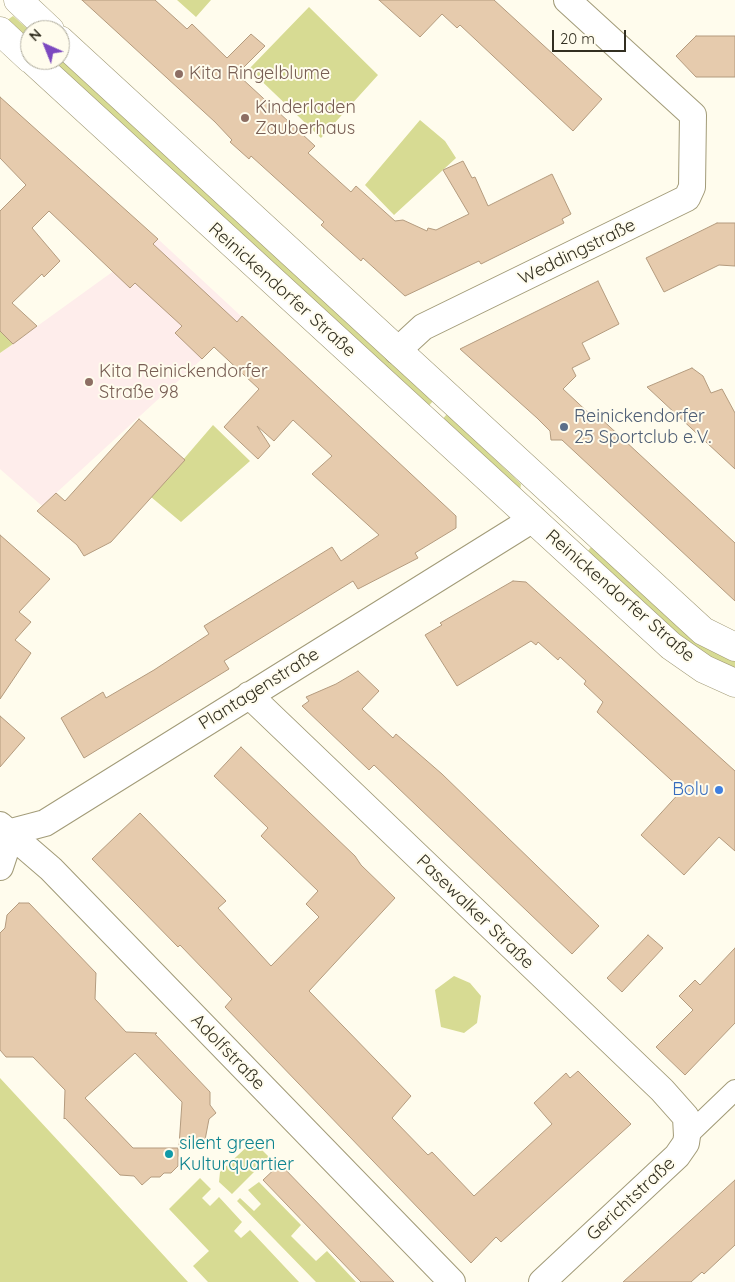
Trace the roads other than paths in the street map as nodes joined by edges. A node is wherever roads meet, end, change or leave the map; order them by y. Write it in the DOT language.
graph roads {
  1 [pos="12,0"];
  2 [pos="18,0"];
  3 [pos="567,0"];
  4 [pos="0,12"];
  5 [pos="39,20"];
  6 [pos="0,31"];
  7 [pos="20,49"];
  8 [pos="70,49"];
  9 [pos="43,70"];
  10 [pos="397,351"];
  11 [pos="554,495"];
  12 [pos="533,519"];
  13 [pos="735,647"];
  14 [pos="735,683"];
  15 [pos="248,695"];
  16 [pos="4,831"];
  17 [pos="0,866"];
  18 [pos="735,1090"];
  19 [pos="726,1107"];
  20 [pos="687,1136"];
  21 [pos="452,1282"];
  22 [pos="542,1282"];
  1 -- 4 [label="main road"];
  2 -- 5 [label="main road"];
  3 -- 10 [label="street, Weddingstraße"];
  6 -- 7 [label="main road, Reinickendorfer Straße"];
  8 -- 10 [label="main road, Reinickendorfer Straße"];
  9 -- 12 [label="main road, Reinickendorfer Straße"];
  10 -- 11 [label="main road, Reinickendorfer Straße"];
  11 -- 12 [label="main road, Reinickendorfer Straße"];
  11 -- 13 [label="main road, Reinickendorfer Straße"];
  12 -- 14 [label="main road, Reinickendorfer Straße"];
  12 -- 15 [label="street, Plantagenstraße"];
  15 -- 16 [label="street, Plantagenstraße"];
  15 -- 20 [label="street, Pasewalker Straße"];
  16 -- 17 [label="street"];
  16 -- 21 [label="street, Adolfstraße"];
  18 -- 19 [label="street, Gerichtstraße"];
  19 -- 20 [label="street, Gerichtstraße"];
  20 -- 22 [label="street, Gerichtstraße"];
}
